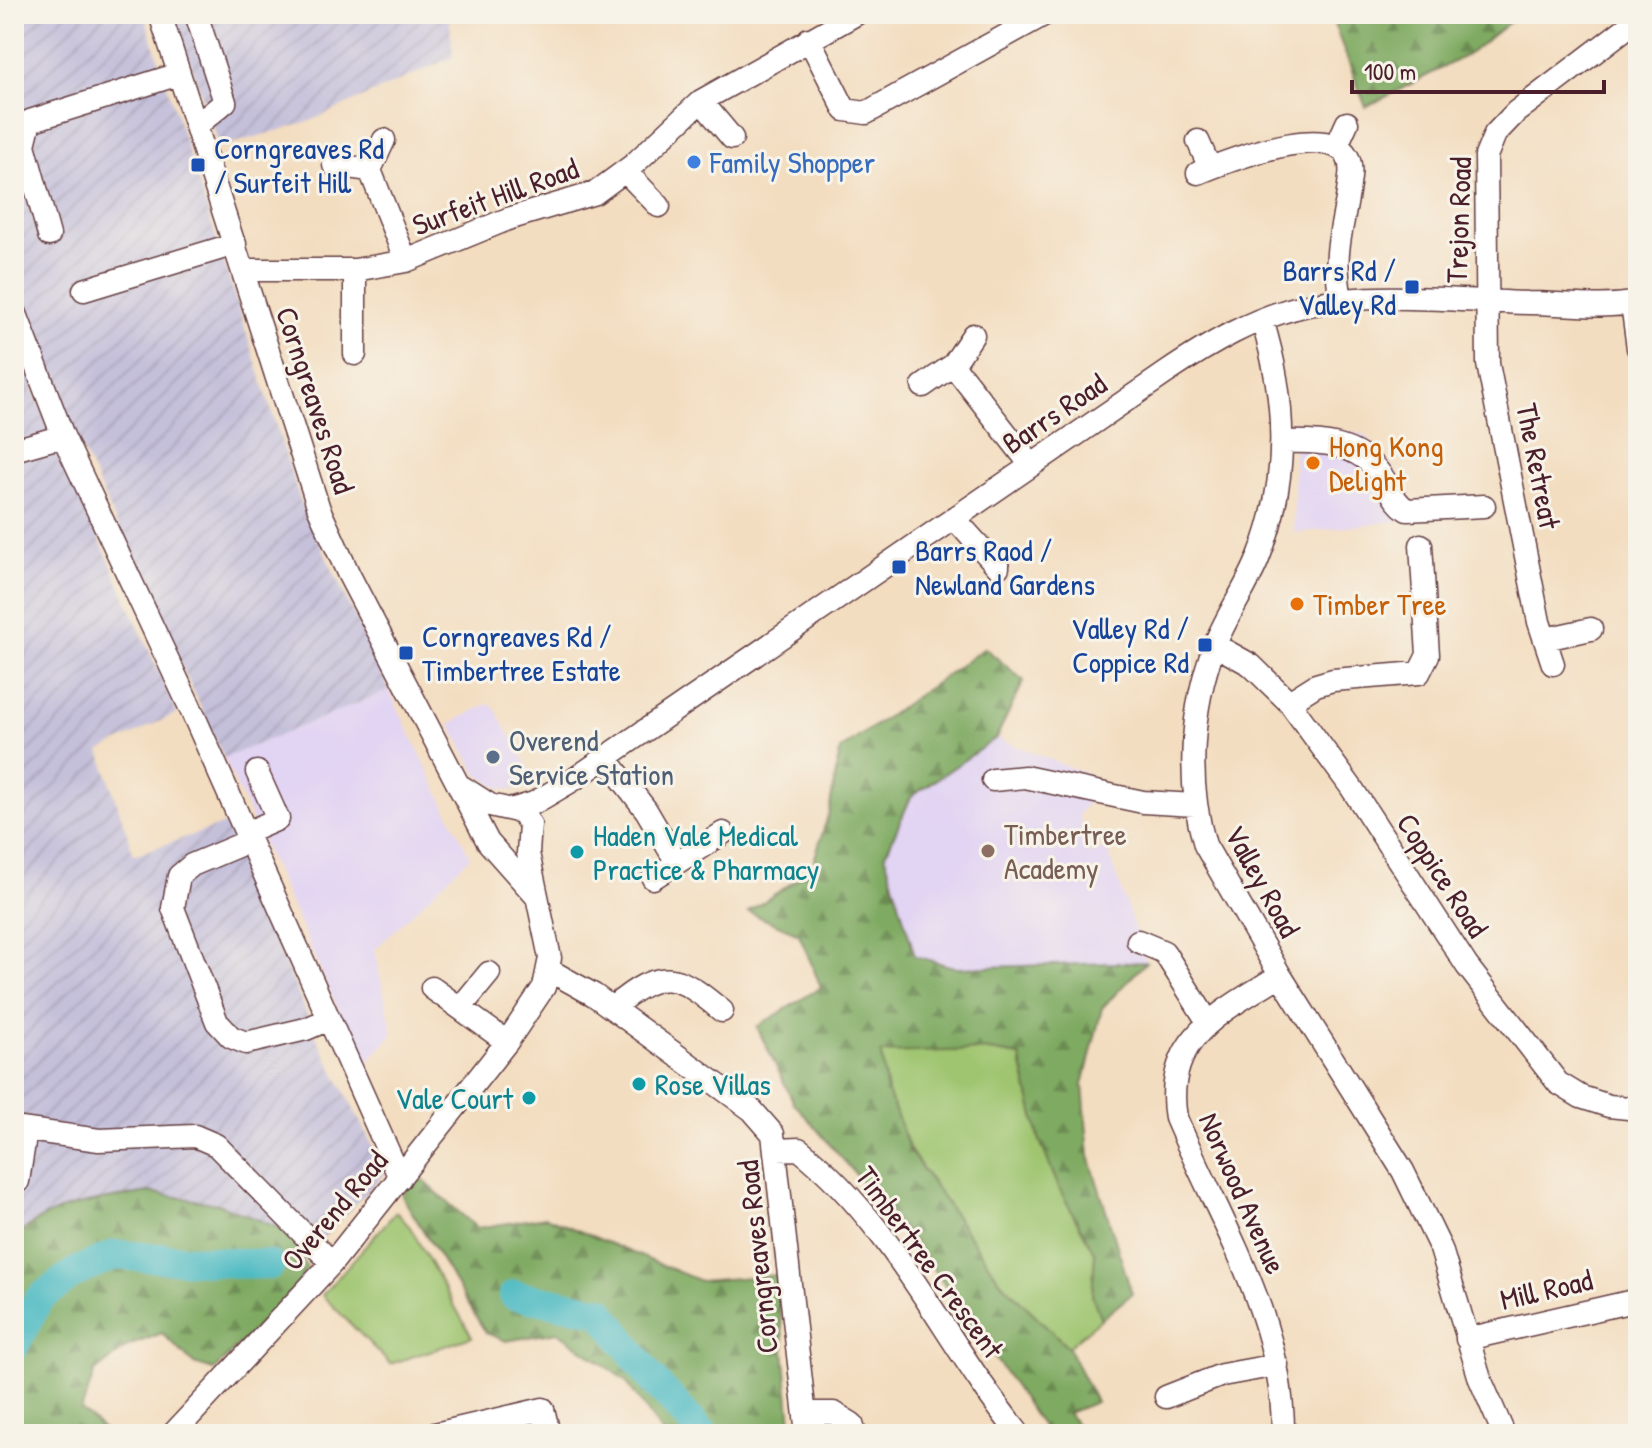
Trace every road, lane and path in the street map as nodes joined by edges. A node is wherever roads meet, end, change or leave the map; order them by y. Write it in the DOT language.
graph roads {
  1 [pos="160,14"];
  2 [pos="196,14"];
  3 [pos="856,14"];
  4 [pos="1045,14"];
  5 [pos="1638,19"];
  6 [pos="809,39"];
  7 [pos="179,74"];
  8 [pos="701,101"];
  9 [pos="1347,123"];
  10 [pos="196,126"];
  11 [pos="732,138"];
  12 [pos="384,140"];
  13 [pos="1198,141"];
  14 [pos="1337,145"];
  15 [pos="334,165"];
  16 [pos="370,170"];
  17 [pos="625,171"];
  18 [pos="659,206"];
  19 [pos="49,235"];
  20 [pos="235,244"];
  21 [pos="406,261"];
  22 [pos="243,270"];
  23 [pos="355,270"];
  24 [pos="84,290"];
  25 [pos="1341,300"];
  26 [pos="1486,302"];
  27 [pos="1635,302"];
  28 [pos="14,309"];
  29 [pos="1262,320"];
  30 [pos="973,335"];
  31 [pos="1638,348"];
  32 [pos="355,354"];
  33 [pos="953,365"];
  34 [pos="923,386"];
  35 [pos="63,436"];
  36 [pos="1284,442"];
  37 [pos="14,450"];
  38 [pos="1031,465"];
  39 [pos="1484,506"];
  40 [pos="954,518"];
  41 [pos="1427,553"];
  42 [pos="998,567"];
  43 [pos="1591,629"];
  44 [pos="1545,639"];
  45 [pos="1215,645"];
  46 [pos="1553,664"];
  47 [pos="1289,702"];
  48 [pos="605,757"];
  49 [pos="257,772"];
  50 [pos="573,780"];
  51 [pos="993,780"];
  52 [pos="461,786"];
  53 [pos="1195,805"];
  54 [pos="510,808"];
  55 [pos="723,833"];
  56 [pos="530,836"];
  57 [pos="248,837"];
  58 [pos="492,843"];
  59 [pos="676,861"];
  60 [pos="653,878"];
  61 [pos="536,896"];
  62 [pos="1138,941"];
  63 [pos="549,970"];
  64 [pos="489,973"];
  65 [pos="1280,975"];
  66 [pos="432,988"];
  67 [pos="461,1007"];
  68 [pos="612,1008"];
  69 [pos="722,1011"];
  70 [pos="329,1019"];
  71 [pos="1208,1022"];
  72 [pos="507,1042"];
  73 [pos="1638,1109"];
  74 [pos="20,1129"];
  75 [pos="776,1150"];
  76 [pos="400,1178"];
  77 [pos="14,1180"];
  78 [pos="332,1263"];
  79 [pos="1638,1300"];
  80 [pos="1467,1339"];
  81 [pos="1277,1365"];
  82 [pos="1166,1397"];
  83 [pos="806,1423"];
  84 [pos="173,1434"];
  85 [pos="435,1434"];
  86 [pos="549,1434"];
  87 [pos="855,1434"];
  88 [pos="1019,1434"];
  89 [pos="1283,1434"];
  90 [pos="1504,1434"];
  1 -- 7 [label="street, Corngreaves Road"];
  2 -- 10 [label="street"];
  3 -- 6 [label="street, Surfeit Hill Road"];
  4 -- 6 [label="street"];
  5 -- 26 [label="street, Trejon Road"];
  6 -- 8 [label="street, Surfeit Hill Road"];
  7 -- 10 [label="street, Corngreaves Road"];
  7 -- 19 [label="street"];
  8 -- 11 [label="street"];
  8 -- 17 [label="street, Surfeit Hill Road"];
  9 -- 14 [label="street"];
  10 -- 20 [label="street, Corngreaves Road"];
  12 -- 16 [label="street"];
  13 -- 14 [label="street"];
  14 -- 25 [label="street"];
  15 -- 16 [label="street"];
  16 -- 21 [label="street"];
  17 -- 18 [label="street"];
  17 -- 21 [label="street, Surfeit Hill Road"];
  20 -- 22 [label="street, Corngreaves Road"];
  20 -- 24 [label="street"];
  21 -- 23 [label="street, Surfeit Hill Road"];
  22 -- 23 [label="street, Surfeit Hill Road"];
  22 -- 52 [label="street, Corngreaves Road"];
  23 -- 32 [label="street"];
  25 -- 26 [label="street, Barrs Road"];
  25 -- 29 [label="street, Barrs Road"];
  26 -- 27 [label="street, Barrs Road"];
  26 -- 44 [label="street, The Retreat"];
  27 -- 31 [label="street"];
  28 -- 35 [label="street"];
  29 -- 36 [label="street, Valley Road"];
  29 -- 38 [label="street, Barrs Road"];
  30 -- 33 [label="street"];
  33 -- 34 [label="street"];
  33 -- 38 [label="street"];
  35 -- 37 [label="street"];
  35 -- 57 [label="street"];
  36 -- 39 [label="street"];
  36 -- 45 [label="street, Valley Road"];
  38 -- 40 [label="street, Barrs Road"];
  40 -- 42 [label="street"];
  40 -- 48 [label="street, Barrs Road"];
  41 -- 47 [label="street"];
  43 -- 44 [label="street"];
  44 -- 46 [label="street, The Retreat"];
  45 -- 47 [label="street, Coppice Road"];
  45 -- 53 [label="street, Valley Road"];
  47 -- 73 [label="street, Coppice Road"];
  48 -- 50 [label="street, Barrs Road"];
  48 -- 59 [label="street"];
  49 -- 57 [label="street"];
  50 -- 54 [label="street, Barrs Road"];
  50 -- 56 [label="street, Barrs Road"];
  51 -- 53 [label="street"];
  52 -- 54 [label="street, Corngreaves Road"];
  52 -- 58 [label="street, Corngreaves Road"];
  53 -- 65 [label="street, Valley Road"];
  54 -- 56 [label="street, Corngreaves Road"];
  54 -- 58 [label="street"];
  55 -- 59 [label="street"];
  56 -- 58 [label="street"];
  56 -- 61 [label="street, Corngreaves Road"];
  57 -- 70 [label="street"];
  57 -- 70 [label="street"];
  58 -- 61 [label="street, Corngreaves Road"];
  59 -- 60 [label="street"];
  61 -- 63 [label="street, Corngreaves Road"];
  62 -- 71 [label="street"];
  63 -- 68 [label="street, Corngreaves Road"];
  63 -- 72 [label="street, Overend Road"];
  64 -- 67 [label="street"];
  65 -- 71 [label="street, Norwood Avenue"];
  65 -- 80 [label="street, Valley Road"];
  66 -- 67 [label="street"];
  67 -- 72 [label="street"];
  68 -- 69 [label="street"];
  68 -- 75 [label="street, Corngreaves Road"];
  70 -- 76 [label="street"];
  71 -- 81 [label="street, Norwood Avenue"];
  72 -- 76 [label="street, Overend Road"];
  74 -- 77 [label="street"];
  74 -- 78 [label="street"];
  75 -- 83 [label="street, Corngreaves Road"];
  75 -- 88 [label="street, Timbertree Crescent"];
  76 -- 78 [label="street, Overend Road"];
  78 -- 84 [label="street, Overend Road"];
  79 -- 80 [label="street, Mill Road"];
  80 -- 90 [label="street, Valley Road"];
  81 -- 82 [label="street"];
  81 -- 89 [label="street, Norwood Avenue"];
  83 -- 87 [label="street"];
  85 -- 86 [label="street"];
}
